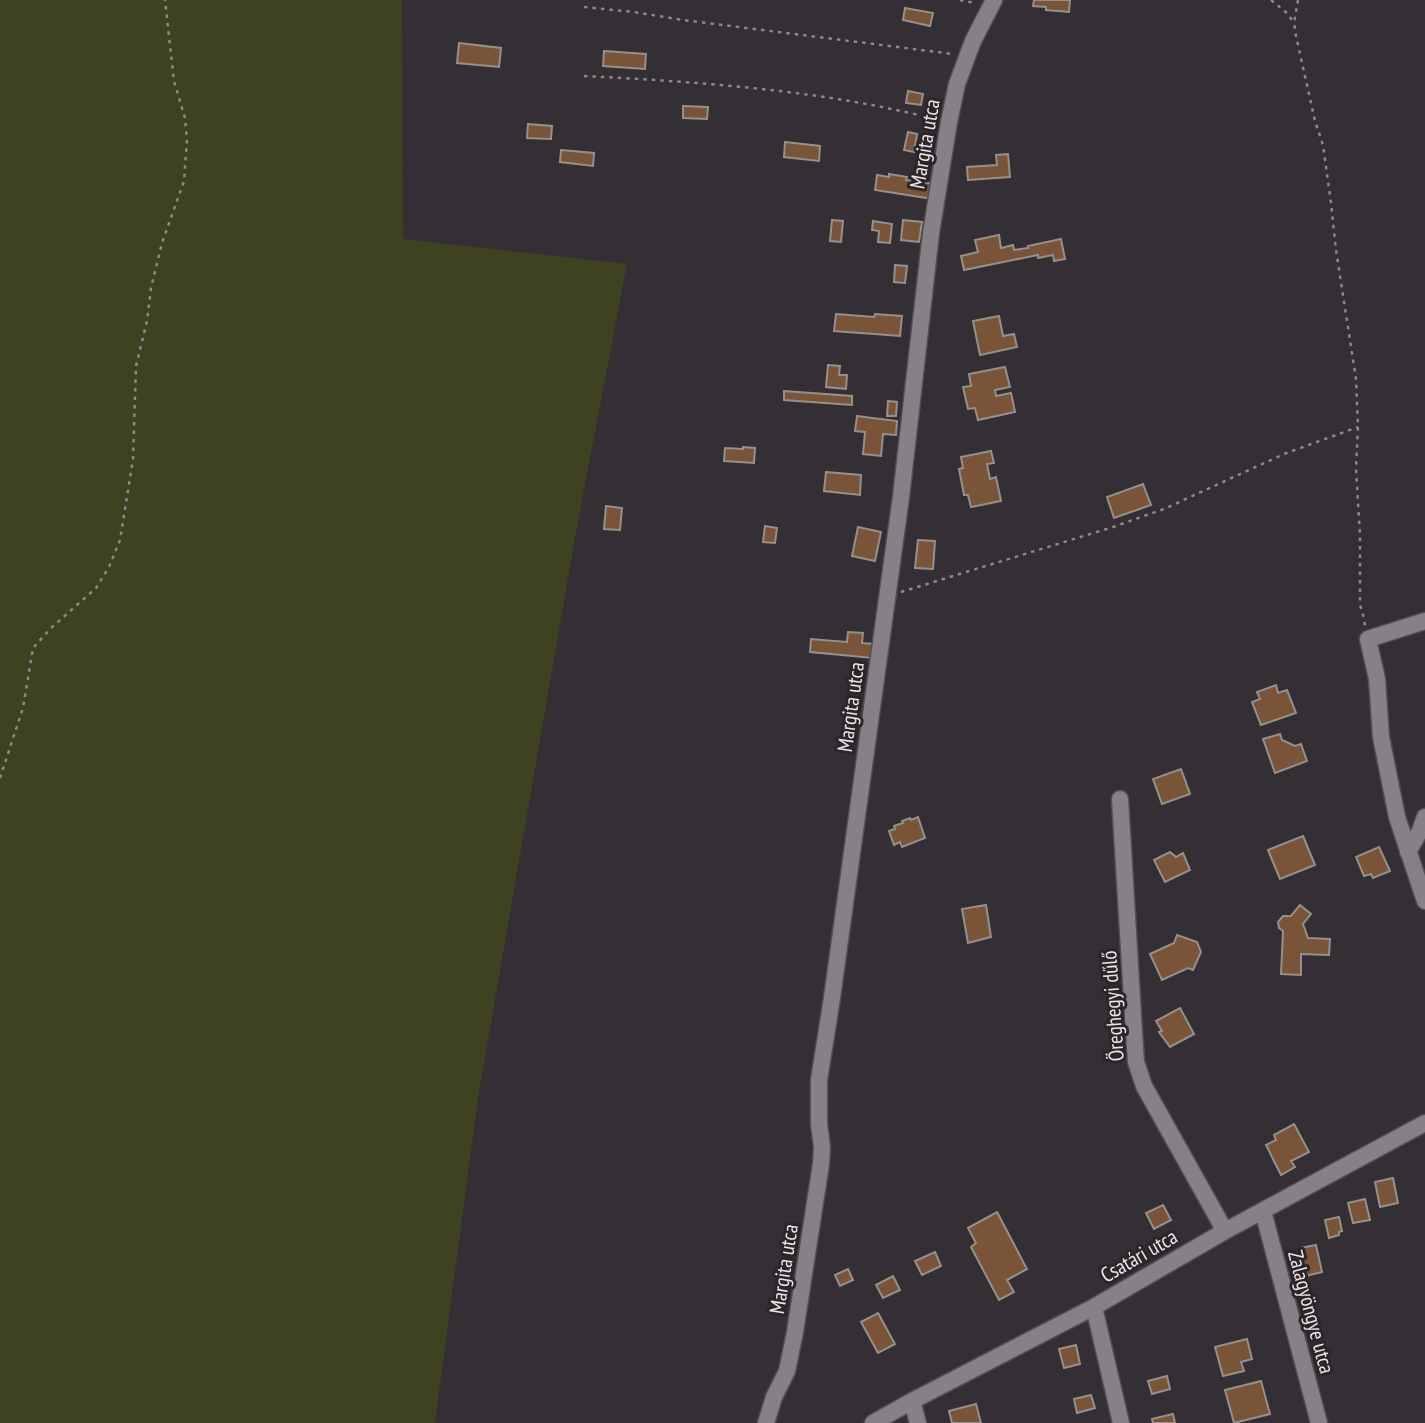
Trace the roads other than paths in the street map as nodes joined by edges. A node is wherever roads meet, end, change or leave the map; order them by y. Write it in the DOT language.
graph roads {
  1 [pos="994,0"];
  2 [pos="1425,621"];
  3 [pos="1120,799"];
  4 [pos="1425,817"];
  5 [pos="1408,852"];
  6 [pos="1425,901"];
  7 [pos="1425,1123"];
  8 [pos="1263,1211"];
  9 [pos="1225,1231"];
  10 [pos="1094,1307"];
  11 [pos="912,1401"];
  12 [pos="766,1423"];
  13 [pos="873,1423"];
  14 [pos="918,1423"];
  15 [pos="1121,1423"];
  16 [pos="1319,1423"];
  1 -- 12 [label="street, Margita utca"];
  2 -- 5 [label="street"];
  3 -- 9 [label="street, Öreghegyi dűlő"];
  4 -- 5 [label="street"];
  5 -- 6 [label="street"];
  7 -- 8 [label="street, Csatári utca"];
  8 -- 9 [label="street, Csatári utca"];
  8 -- 16 [label="street, Zalagyöngye utca"];
  9 -- 10 [label="street, Csatári utca"];
  10 -- 11 [label="street, Csatári utca"];
  10 -- 15 [label="street"];
  11 -- 13 [label="street, Csatári utca"];
  11 -- 14 [label="street"];
}
